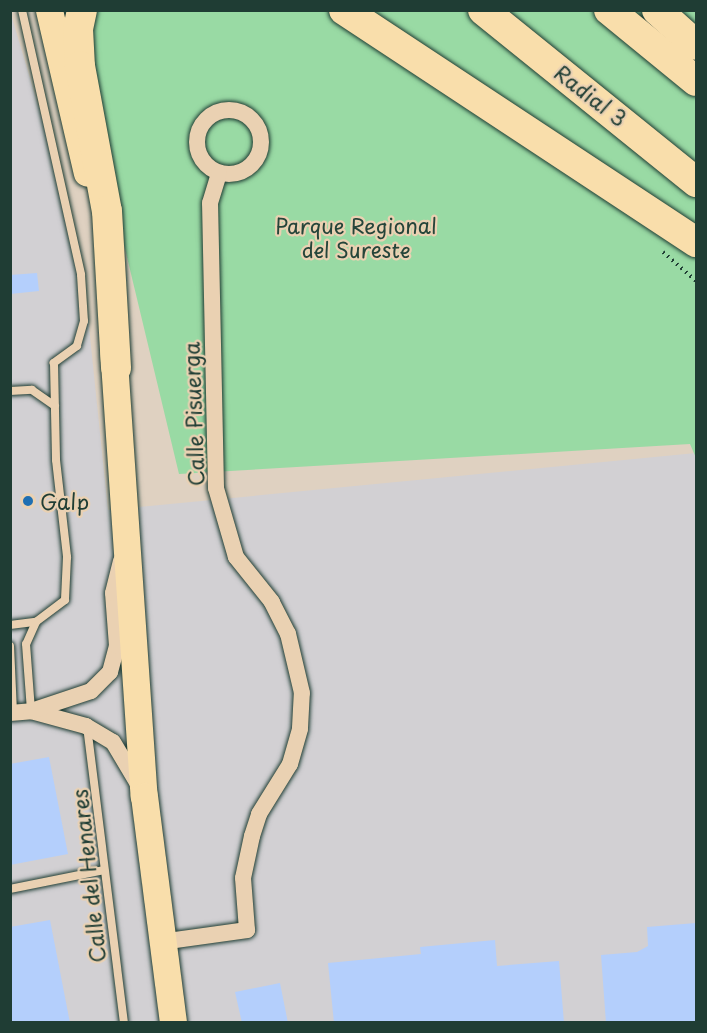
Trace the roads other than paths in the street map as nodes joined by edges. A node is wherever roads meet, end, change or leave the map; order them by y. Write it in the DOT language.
graph roads {
  1 [pos="22,10"];
  2 [pos="38,10"];
  3 [pos="49,10"];
  4 [pos="82,10"];
  5 [pos="344,10"];
  6 [pos="483,10"];
  7 [pos="609,10"];
  8 [pos="657,10"];
  9 [pos="696,45"];
  10 [pos="696,81"];
  11 [pos="67,91"];
  12 [pos="219,173"];
  13 [pos="696,182"];
  14 [pos="696,242"];
  15 [pos="116,368"];
  16 [pos="10,391"];
  17 [pos="55,406"];
  18 [pos="126,536"];
  19 [pos="36,622"];
  20 [pos="10,625"];
  21 [pos="10,646"];
  22 [pos="31,711"];
  23 [pos="12,713"];
  24 [pos="86,726"];
  25 [pos="144,796"];
  26 [pos="104,870"];
  27 [pos="10,889"];
  28 [pos="161,942"];
  29 [pos="124,1023"];
  30 [pos="173,1023"];
  1 -- 17 [label="lane"];
  2 -- 11 [label="main road"];
  3 -- 11 [label="main road"];
  4 -- 15 [label="highway"];
  5 -- 14 [label="highway"];
  6 -- 13 [label="highway, Radial 3"];
  7 -- 10 [label="highway"];
  8 -- 9 [label="highway"];
  11 -- 15 [label="main road"];
  12 -- 28 [label="street, Calle Pisuerga"];
  15 -- 18 [label="main road"];
  16 -- 17 [label="lane"];
  17 -- 19 [label="lane"];
  18 -- 22 [label="street"];
  18 -- 25 [label="main road"];
  19 -- 20 [label="lane"];
  19 -- 22 [label="lane"];
  21 -- 23 [label="lane"];
  22 -- 23 [label="street"];
  22 -- 24 [label="street"];
  24 -- 25 [label="street"];
  24 -- 26 [label="lane, Calle del Henares"];
  25 -- 28 [label="main road"];
  26 -- 27 [label="lane"];
  26 -- 29 [label="lane, Calle del Henares"];
  28 -- 30 [label="main road"];
}
